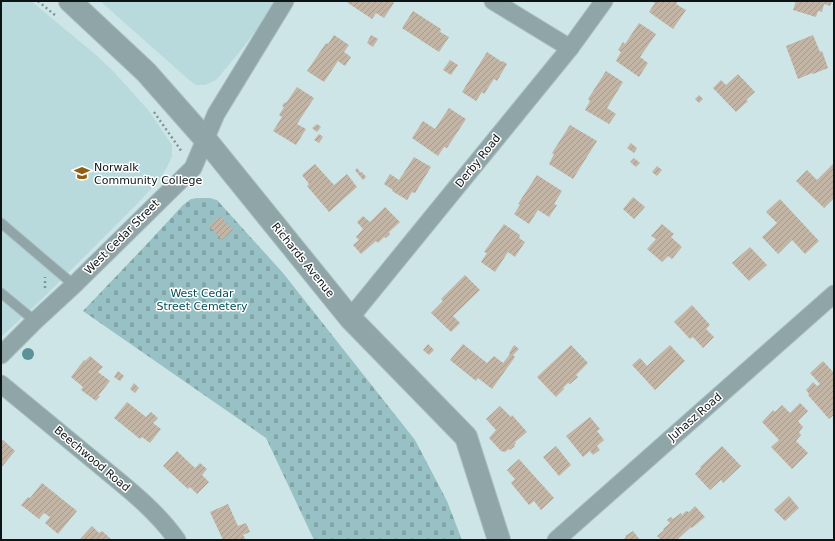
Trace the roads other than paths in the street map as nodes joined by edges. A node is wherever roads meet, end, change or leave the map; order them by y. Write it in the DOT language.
graph roads {
  1 [pos="285,1"];
  2 [pos="493,1"];
  3 [pos="604,1"];
  4 [pos="72,7"];
  5 [pos="570,48"];
  6 [pos="206,140"];
  7 [pos="1,223"];
  8 [pos="74,285"];
  9 [pos="1,293"];
  10 [pos="834,294"];
  11 [pos="350,318"];
  12 [pos="35,322"];
  13 [pos="1,355"];
  14 [pos="1,384"];
  15 [pos="177,540"];
  16 [pos="499,540"];
  17 [pos="556,540"];
  1 -- 6 [label="street, West Cedar Street"];
  2 -- 5 [label="street"];
  3 -- 5 [label="street, Derby Road"];
  4 -- 6 [label="street, Richards Avenue"];
  5 -- 11 [label="street, Derby Road"];
  6 -- 8 [label="street, West Cedar Street"];
  6 -- 11 [label="street, Richards Avenue"];
  7 -- 8 [label="lane"];
  8 -- 12 [label="street, West Cedar Street"];
  9 -- 12 [label="lane"];
  10 -- 17 [label="street, Juhasz Road"];
  11 -- 16 [label="street, Richards Avenue"];
  12 -- 13 [label="street, West Cedar Street"];
  14 -- 15 [label="street, Beechwood Road"];
}
